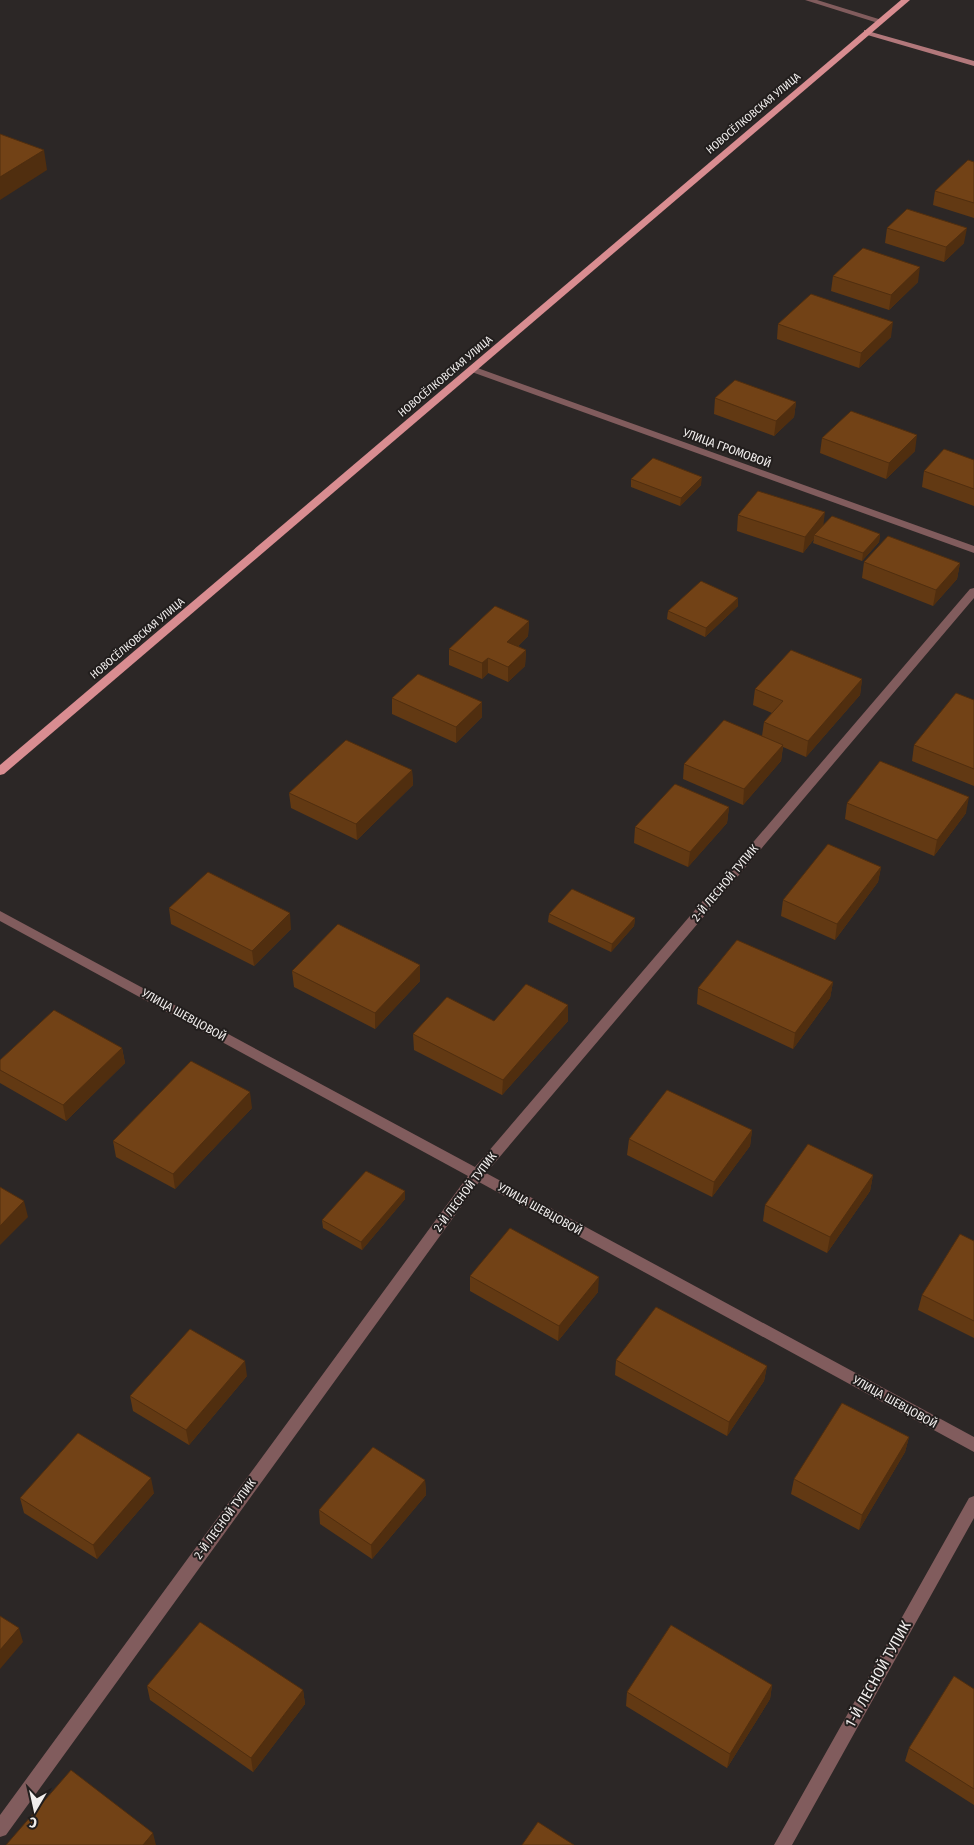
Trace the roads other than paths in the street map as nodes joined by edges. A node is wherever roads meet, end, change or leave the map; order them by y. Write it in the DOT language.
graph roads {
  1 [pos="809,0"];
  2 [pos="906,0"];
  3 [pos="881,21"];
  4 [pos="867,32"];
  5 [pos="974,64"];
  6 [pos="472,369"];
  7 [pos="974,550"];
  8 [pos="974,591"];
  9 [pos="0,771"];
  10 [pos="0,915"];
  11 [pos="476,1175"];
  12 [pos="974,1445"];
  13 [pos="974,1503"];
  14 [pos="0,1829"];
  15 [pos="783,1845"];
  1 -- 3 [label="street"];
  2 -- 3 [label="main road, НОВОСЁЛКОВСКАЯ УЛИЦА"];
  3 -- 4 [label="main road, НОВОСЁЛКОВСКАЯ УЛИЦА"];
  4 -- 5 [label="street"];
  4 -- 6 [label="main road, НОВОСЁЛКОВСКАЯ УЛИЦА"];
  6 -- 7 [label="street, УЛИЦА ГРОМОВОЙ"];
  6 -- 9 [label="main road, НОВОСЁЛКОВСКАЯ УЛИЦА"];
  8 -- 11 [label="street, 2-Й ЛЕСНОЙ ТУПИК"];
  10 -- 11 [label="street, УЛИЦА ШЕВЦОВОЙ"];
  11 -- 12 [label="street, УЛИЦА ШЕВЦОВОЙ"];
  11 -- 14 [label="street, 2-Й ЛЕСНОЙ ТУПИК"];
  13 -- 15 [label="street, 1-Й ЛЕСНОЙ ТУПИК"];
}
